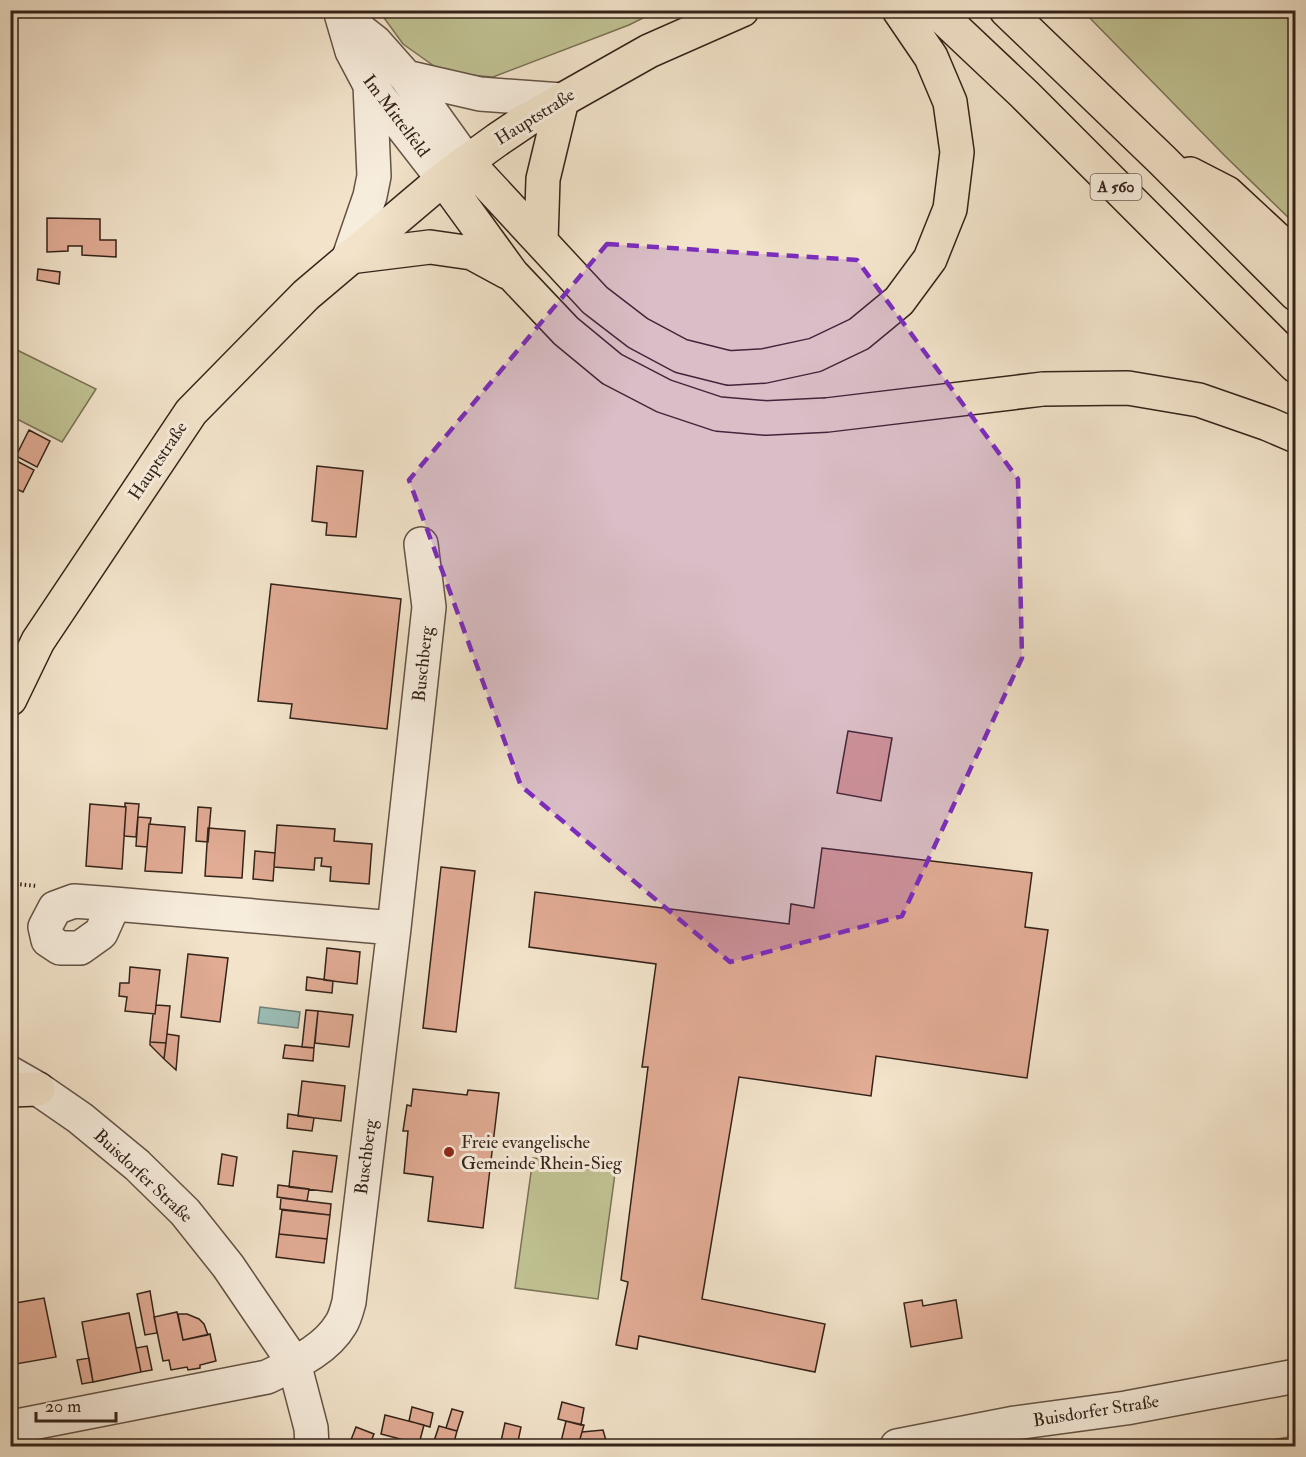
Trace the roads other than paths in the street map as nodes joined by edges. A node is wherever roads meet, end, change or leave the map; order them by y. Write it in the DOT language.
graph roads {
  1 [pos="742,10"];
  2 [pos="899,10"];
  3 [pos="935,10"];
  4 [pos="1006,10"];
  5 [pos="341,14"];
  6 [pos="406,77"];
  7 [pos="370,85"];
  8 [pos="562,100"];
  9 [pos="1162,160"];
  10 [pos="455,170"];
  11 [pos="541,241"];
  12 [pos="349,257"];
  13 [pos="1296,257"];
  14 [pos="512,274"];
  15 [pos="1296,294"];
  16 [pos="1296,366"];
  17 [pos="1296,436"];
  18 [pos="421,544"];
  19 [pos="10,699"];
  20 [pos="114,904"];
  21 [pos="394,927"];
  22 [pos="10,1073"];
  23 [pos="24,1090"];
  24 [pos="294,1363"];
  25 [pos="1296,1376"];
  26 [pos="22,1425"];
  27 [pos="1017,1435"];
  28 [pos="312,1446"];
  29 [pos="897,1446"];
  1 -- 8 [label="main road, Hauptstraße"];
  2 -- 11 [label="main road"];
  3 -- 16 [label="main road, A 560"];
  4 -- 9 [label="main road, A 560"];
  5 -- 6 [label="street, Im Mittelfeld"];
  5 -- 7 [label="street, Im Mittelfeld"];
  6 -- 8 [label="street, Im Mittelfeld"];
  6 -- 10 [label="street, Im Mittelfeld"];
  7 -- 10 [label="street, Im Mittelfeld"];
  7 -- 12 [label="street"];
  8 -- 10 [label="main road, Hauptstraße"];
  8 -- 11 [label="main road"];
  9 -- 13 [label="main road"];
  9 -- 15 [label="main road, A 560"];
  10 -- 11 [label="main road"];
  10 -- 12 [label="main road, Hauptstraße"];
  10 -- 14 [label="main road"];
  12 -- 14 [label="main road"];
  12 -- 19 [label="main road, Hauptstraße"];
  14 -- 17 [label="main road"];
  18 -- 21 [label="street, Buschberg"];
  20 -- 21 [label="street"];
  21 -- 24 [label="street, Buschberg"];
  22 -- 23 [label="street, Buisdorfer Straße"];
  23 -- 24 [label="street, Buisdorfer Straße"];
  24 -- 26 [label="street"];
  24 -- 28 [label="street, Buisdorfer Straße"];
  25 -- 27 [label="street, Buisdorfer Straße"];
  27 -- 29 [label="street, Buisdorfer Straße"];
}
